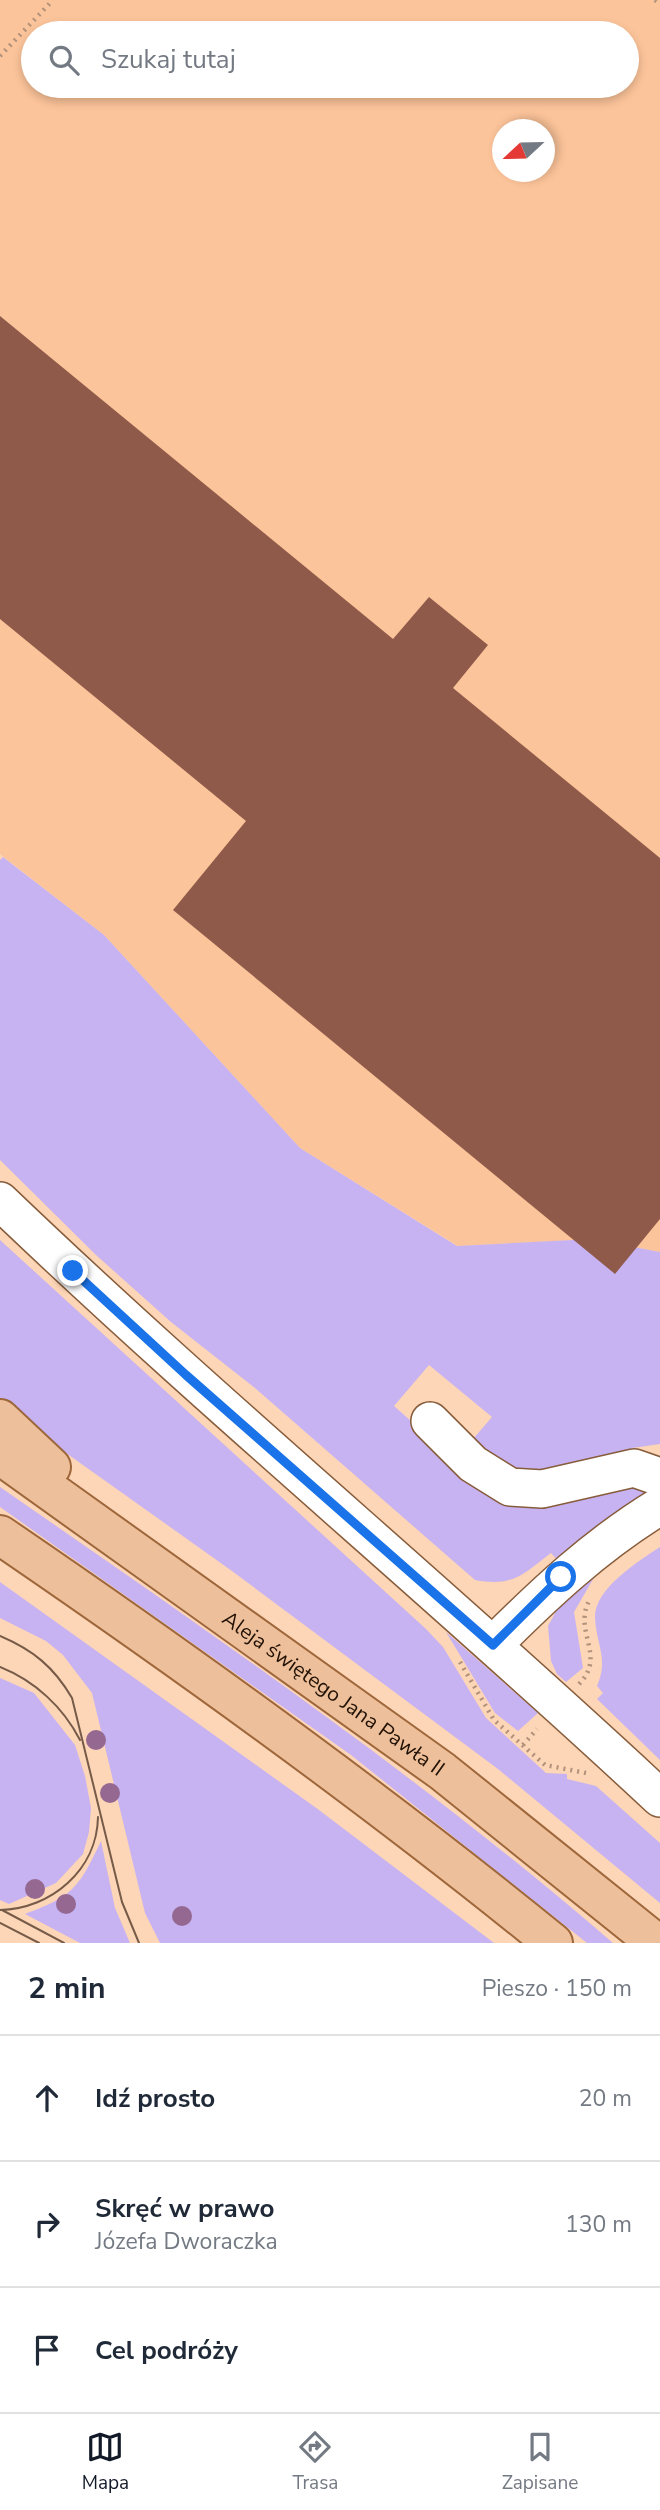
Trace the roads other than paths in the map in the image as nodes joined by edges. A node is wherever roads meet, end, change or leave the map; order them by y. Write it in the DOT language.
graph roads {
  1 [pos="0,1201"];
  2 [pos="0,1419"];
  3 [pos="430,1421"];
  4 [pos="0,1455"];
  5 [pos="660,1477"];
  6 [pos="660,1506"];
  7 [pos="0,1535"];
  8 [pos="141,1554"];
  9 [pos="493,1645"];
  10 [pos="660,1797"];
  11 [pos="553,1943"];
  12 [pos="656,1943"];
  1 -- 9 [label="street"];
  2 -- 8 [label="main road"];
  3 -- 5 [label="street"];
  4 -- 8 [label="main road, Aleja świętego Jana Pawła II"];
  6 -- 9 [label="street"];
  7 -- 11 [label="main road"];
  8 -- 12 [label="main road, Aleja świętego Jana Pawła II"];
  9 -- 10 [label="street"];
}
